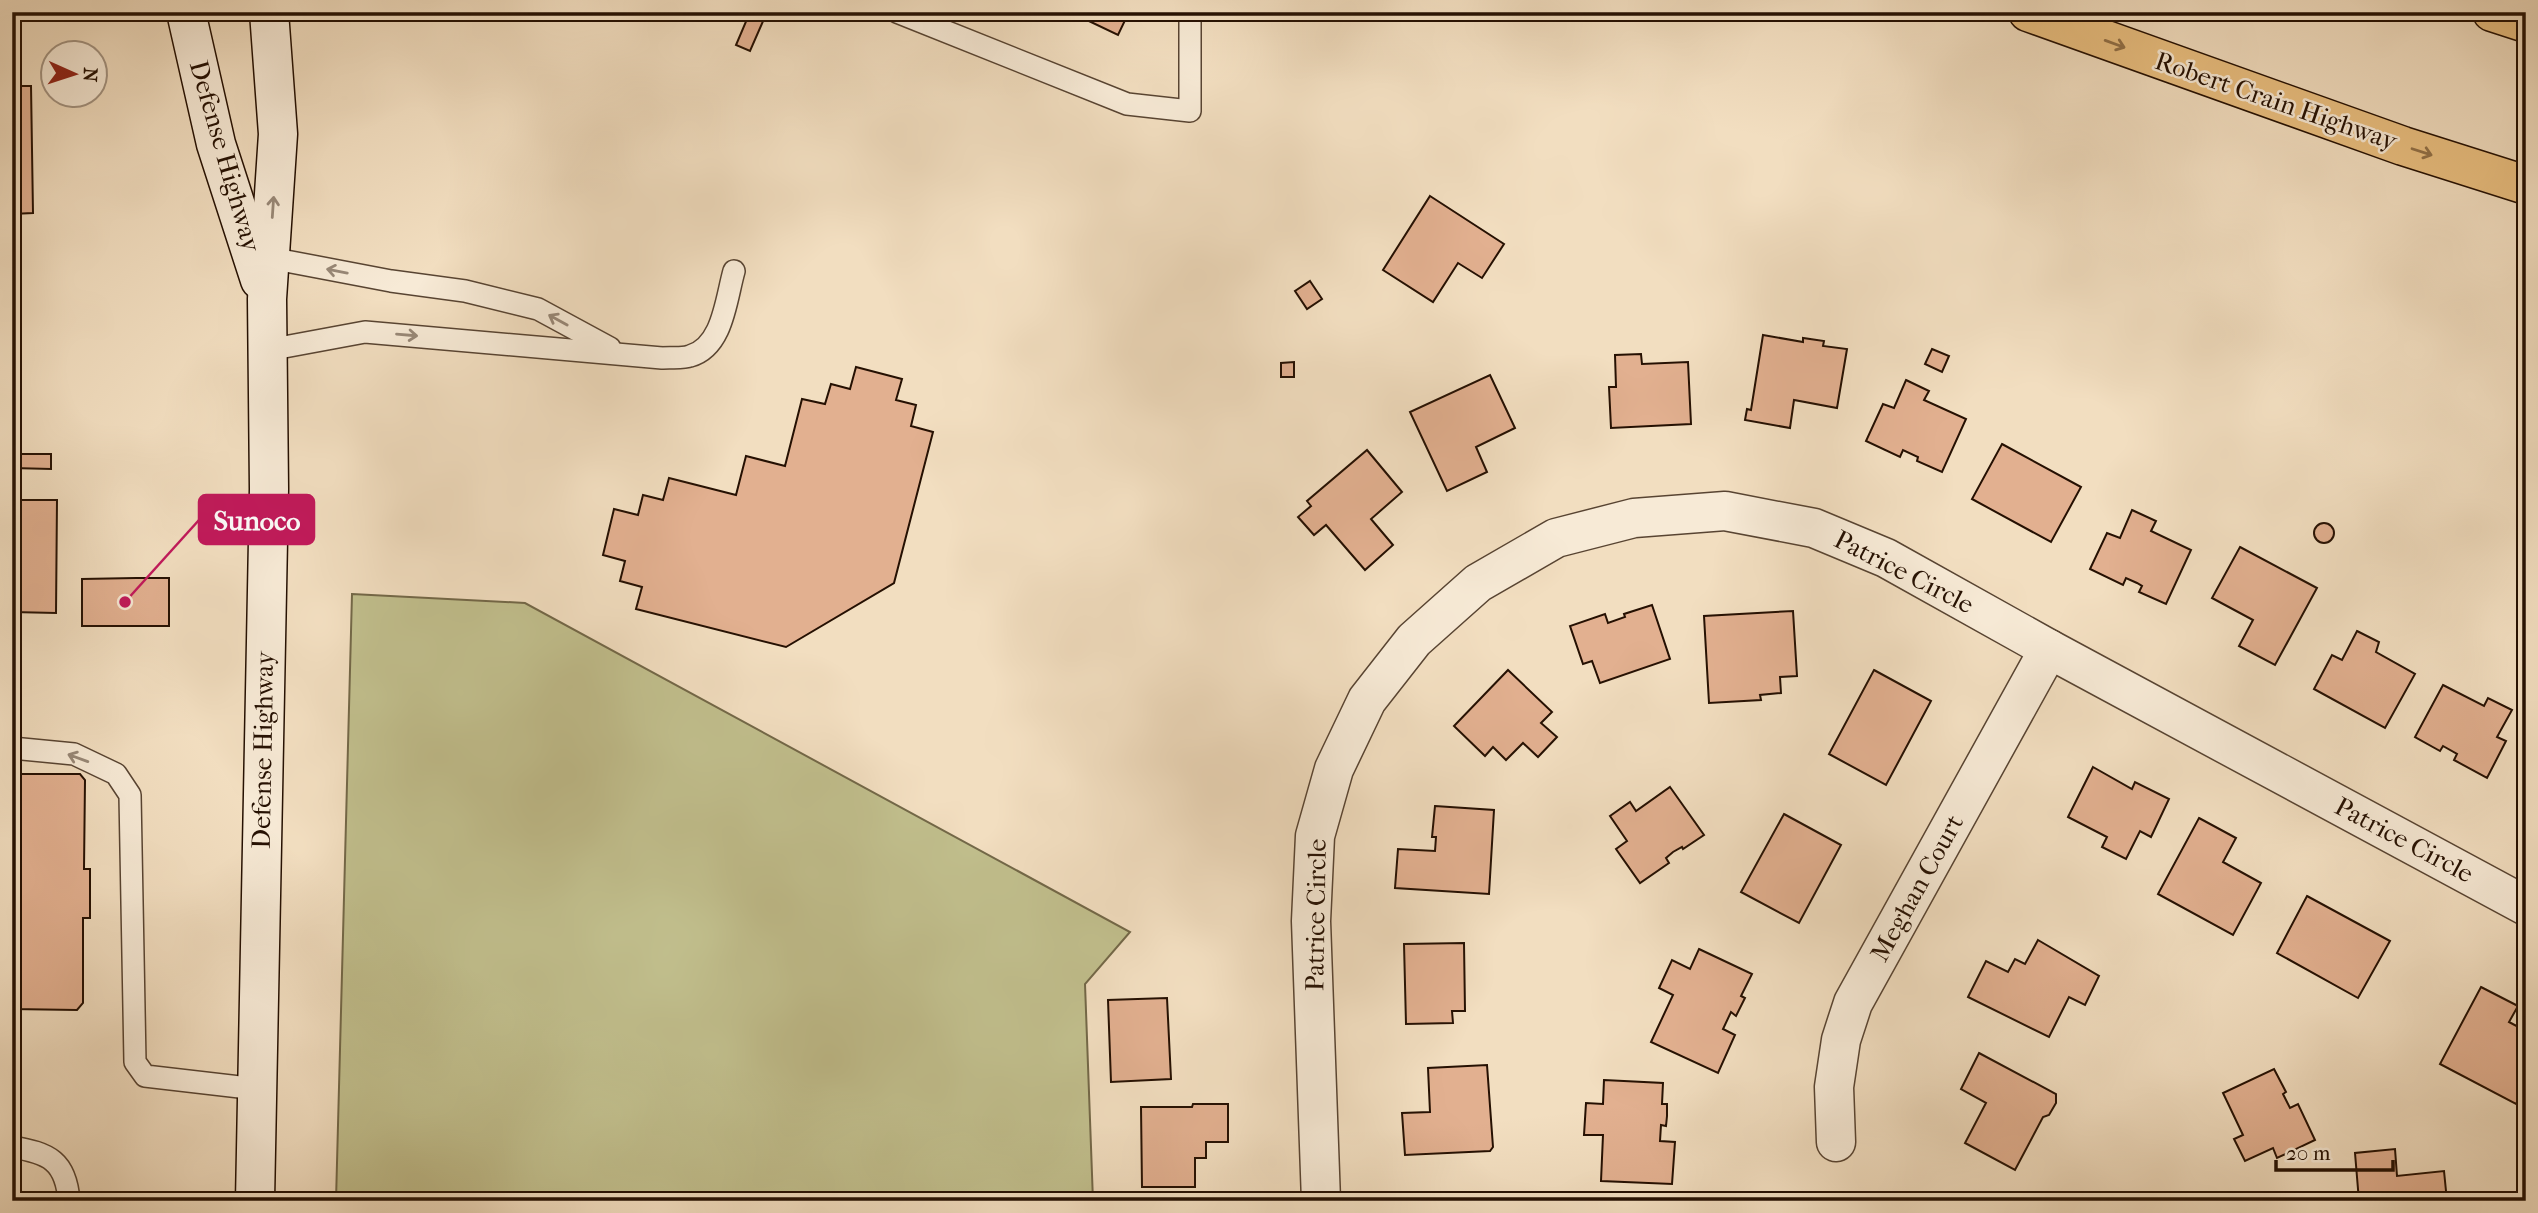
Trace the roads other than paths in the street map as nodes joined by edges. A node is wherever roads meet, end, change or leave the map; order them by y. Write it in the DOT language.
graph roads {
  1 [pos="186,12"];
  2 [pos="269,12"];
  3 [pos="897,12"];
  4 [pos="1190,12"];
  5 [pos="2028,12"];
  6 [pos="2492,12"];
  7 [pos="2526,23"];
  8 [pos="2526,185"];
  9 [pos="270,258"];
  10 [pos="734,271"];
  11 [pos="267,299"];
  12 [pos="268,350"];
  13 [pos="618,352"];
  14 [pos="2049,649"];
  15 [pos="12,748"];
  16 [pos="2526,906"];
  17 [pos="257,1089"];
  18 [pos="1836,1142"];
  19 [pos="12,1147"];
  20 [pos="69,1201"];
  21 [pos="255,1201"];
  22 [pos="1321,1201"];
  1 -- 11 [label="street, Defense Highway"];
  9 -- 2 [label="street, Defense Highway, one-way"];
  3 -- 4 [label="lane"];
  5 -- 8 [label="highway, Robert Crain Highway, one-way"];
  6 -- 7 [label="highway"];
  9 -- 11 [label="street, Defense Highway"];
  13 -- 9 [label="lane, one-way"];
  10 -- 13 [label="lane"];
  11 -- 12 [label="street, Defense Highway"];
  12 -- 13 [label="lane, one-way"];
  12 -- 17 [label="street, Defense Highway"];
  14 -- 16 [label="street, Patrice Circle"];
  14 -- 18 [label="street, Meghan Court"];
  14 -- 22 [label="street, Patrice Circle"];
  17 -- 15 [label="lane, one-way"];
  17 -- 21 [label="street, Defense Highway"];
  19 -- 20 [label="lane"];
}
